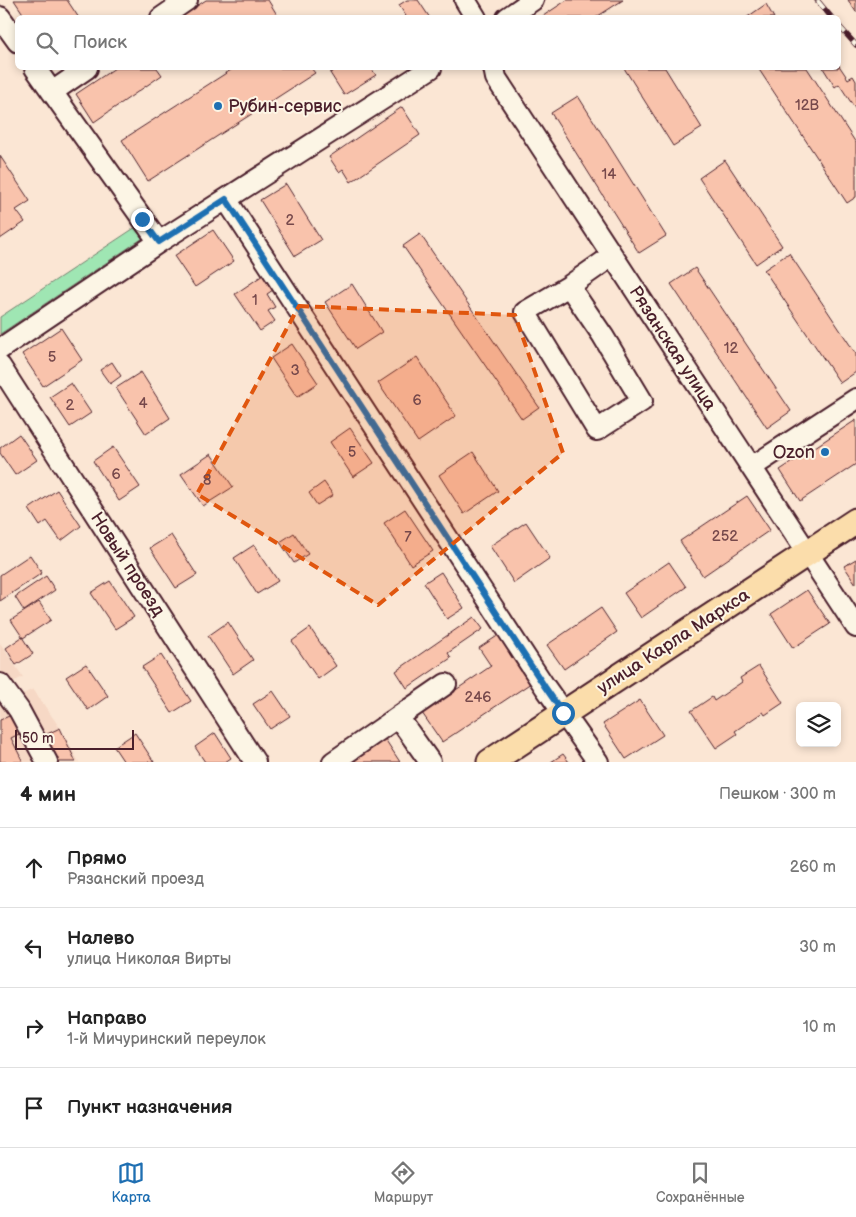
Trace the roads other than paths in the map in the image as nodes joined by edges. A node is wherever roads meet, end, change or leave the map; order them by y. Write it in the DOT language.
graph roads {
  1 [pos="187,0"];
  2 [pos="465,0"];
  3 [pos="534,0"];
  4 [pos="165,15"];
  5 [pos="474,15"];
  6 [pos="512,15"];
  7 [pos="0,17"];
  8 [pos="15,38"];
  9 [pos="36,70"];
  10 [pos="84,70"];
  11 [pos="428,70"];
  12 [pos="494,70"];
  13 [pos="52,92"];
  14 [pos="226,199"];
  15 [pos="159,242"];
  16 [pos="612,256"];
  17 [pos="569,286"];
  18 [pos="0,349"];
  19 [pos="0,366"];
  20 [pos="856,399"];
  21 [pos="752,468"];
  22 [pos="856,521"];
  23 [pos="808,553"];
  24 [pos="856,627"];
  25 [pos="446,684"];
  26 [pos="2,691"];
  27 [pos="563,713"];
  28 [pos="398,717"];
  29 [pos="47,762"];
  30 [pos="255,762"];
  31 [pos="333,762"];
  32 [pos="430,762"];
  33 [pos="490,762"];
  34 [pos="598,762"];
  1 -- 4 [label="street"];
  2 -- 5 [label="street"];
  3 -- 6 [label="street"];
  7 -- 8 [label="street"];
  9 -- 13 [label="street"];
  10 -- 13 [label="street"];
  11 -- 14 [label="street"];
  12 -- 16 [label="street, Рязанская улица"];
  13 -- 15 [label="street"];
  14 -- 15 [label="street"];
  14 -- 27 [label="street"];
  15 -- 18 [label="street"];
  16 -- 17 [label="street"];
  16 -- 21 [label="street, Рязанская улица"];
  17 -- 17 [label="street"];
  19 -- 30 [label="street, Новый проезд"];
  20 -- 21 [label="street"];
  21 -- 23 [label="street, Рязанская улица"];
  22 -- 23 [label="main road, улица Карла Маркса"];
  23 -- 24 [label="street, Рязанская улица"];
  23 -- 27 [label="main road, улица Карла Маркса"];
  25 -- 28 [label="street"];
  26 -- 29 [label="street"];
  27 -- 33 [label="main road, улица Карла Маркса"];
  27 -- 34 [label="street"];
  28 -- 31 [label="street"];
  28 -- 32 [label="street"];
}
